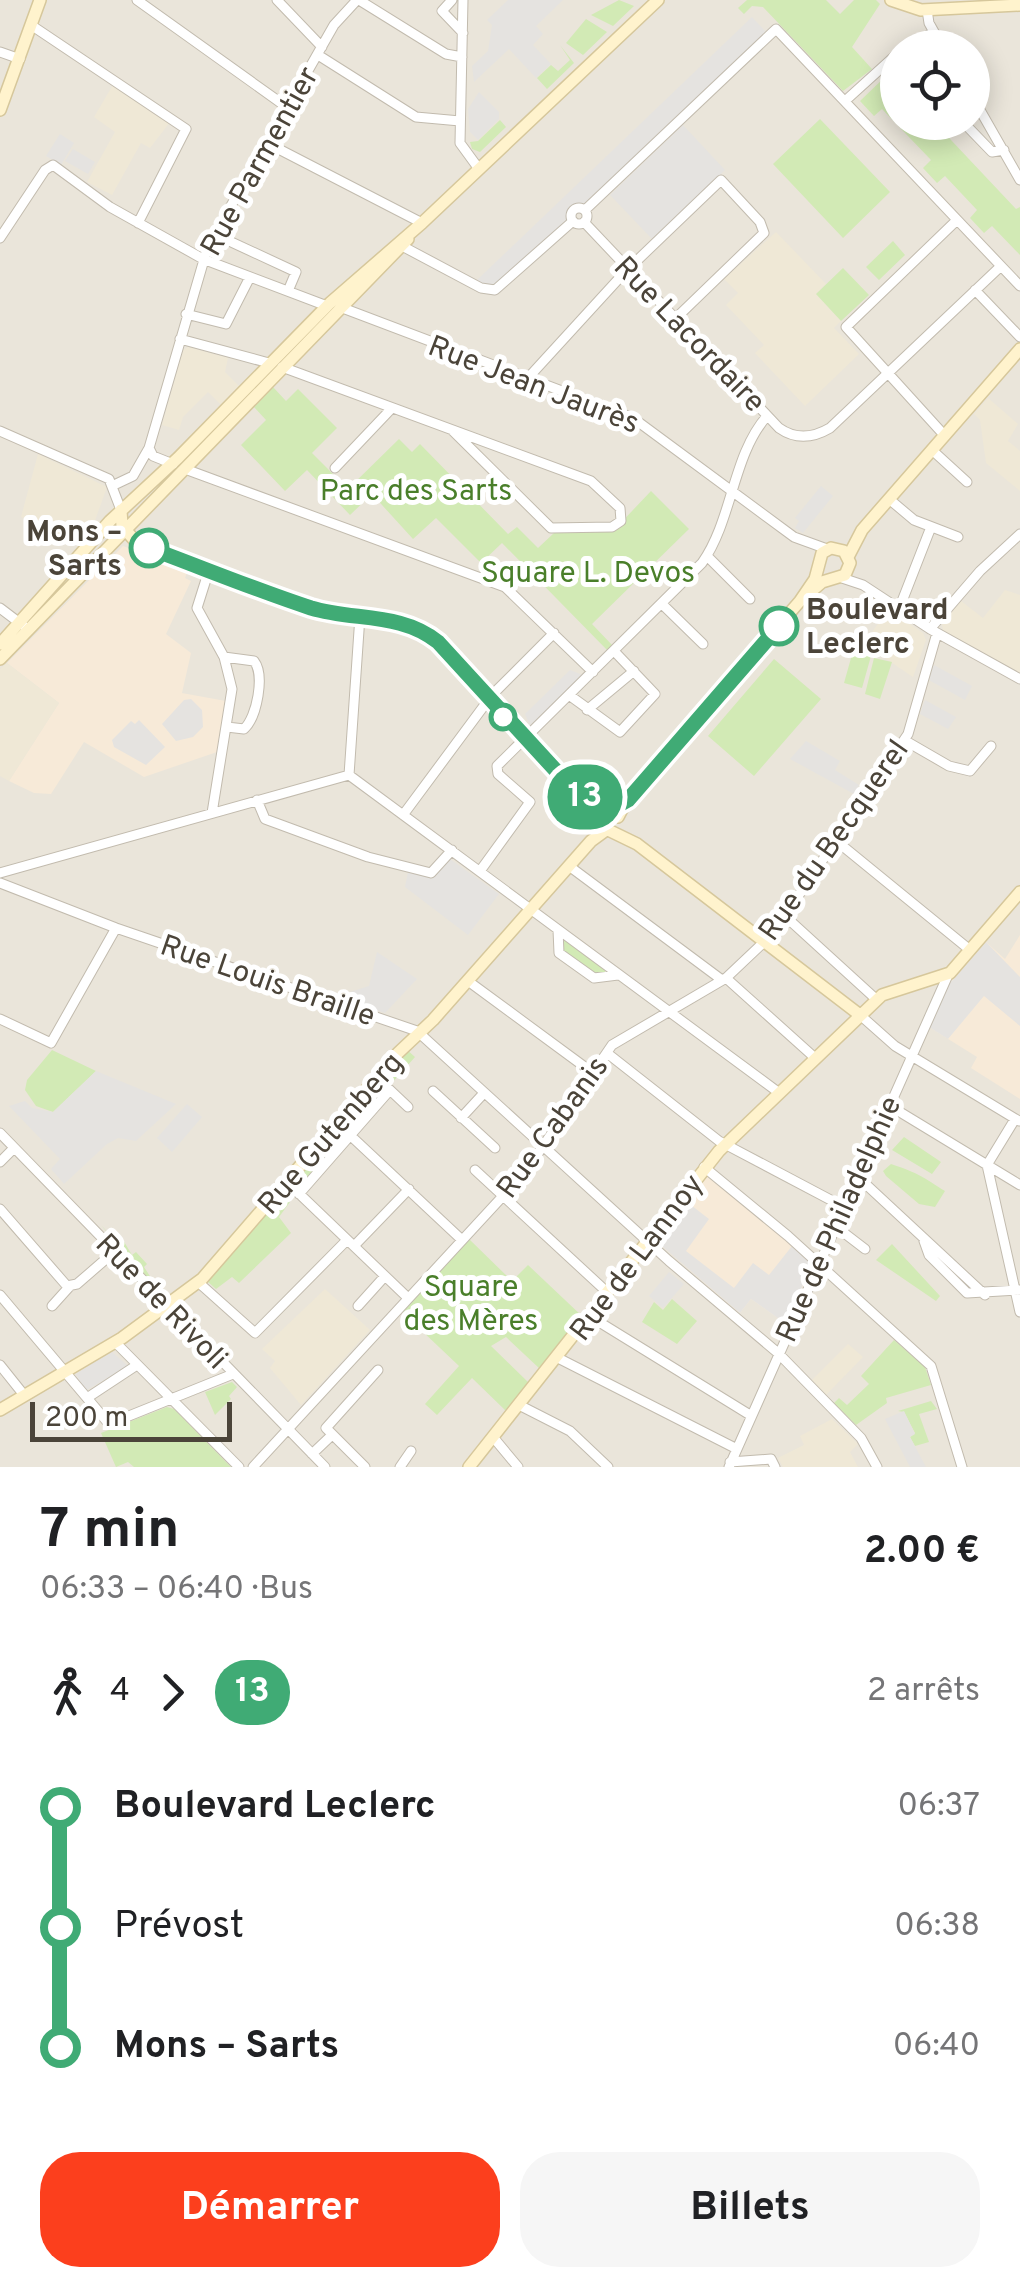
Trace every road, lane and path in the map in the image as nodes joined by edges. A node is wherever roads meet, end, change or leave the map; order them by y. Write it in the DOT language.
graph roads {
  1 [pos="40,0"];
  2 [pos="137,0"];
  3 [pos="277,0"];
  4 [pos="358,0"];
  5 [pos="452,0"];
  6 [pos="463,0"];
  7 [pos="658,0"];
  8 [pos="891,0"];
  9 [pos="905,0"];
  10 [pos="954,0"];
  11 [pos="1020,5"];
  12 [pos="927,10"];
  13 [pos="32,24"];
  14 [pos="933,30"];
  15 [pos="462,33"];
  16 [pos="320,51"];
  17 [pos="0,52"];
  18 [pos="462,57"];
  19 [pos="20,59"];
  20 [pos="880,69"];
  21 [pos="845,101"];
  22 [pos="288,108"];
  23 [pos="0,110"];
  24 [pos="460,120"];
  25 [pos="990,126"];
  26 [pos="980,140"];
  27 [pos="267,144"];
  28 [pos="1004,150"];
  29 [pos="479,169"];
  30 [pos="1020,180"];
  31 [pos="957,220"];
  32 [pos="578,222"];
  33 [pos="138,223"];
  34 [pos="422,223"];
  35 [pos="214,234"];
  36 [pos="0,238"];
  37 [pos="402,246"];
  38 [pos="203,259"];
  39 [pos="1001,266"];
  40 [pos="628,269"];
  41 [pos="250,277"];
  42 [pos="1020,286"];
  43 [pos="975,290"];
  44 [pos="288,291"];
  45 [pos="331,307"];
  46 [pos="186,314"];
  47 [pos="675,319"];
  48 [pos="1020,337"];
  49 [pos="180,339"];
  50 [pos="1020,350"];
  51 [pos="276,365"];
  52 [pos="887,374"];
  53 [pos="527,379"];
  54 [pos="392,408"];
  55 [pos="767,416"];
  56 [pos="0,431"];
  57 [pos="453,431"];
  58 [pos="945,436"];
  59 [pos="498,446"];
  60 [pos="149,448"];
  61 [pos="932,450"];
  62 [pos="486,463"];
  63 [pos="179,466"];
  64 [pos="336,468"];
  65 [pos="967,482"];
  66 [pos="114,486"];
  67 [pos="733,492"];
  68 [pos="889,499"];
  69 [pos="121,510"];
  70 [pos="931,527"];
  71 [pos="862,530"];
  72 [pos="125,531"];
  73 [pos="1020,534"];
  74 [pos="958,537"];
  75 [pos="832,549"];
  76 [pos="707,556"];
  77 [pos="818,564"];
  78 [pos="209,570"];
  79 [pos="842,570"];
  80 [pos="750,598"];
  81 [pos="800,601"];
  82 [pos="662,604"];
  83 [pos="0,608"];
  84 [pos="898,608"];
  85 [pos="360,616"];
  86 [pos="25,626"];
  87 [pos="933,631"];
  88 [pos="554,632"];
  89 [pos="0,644"];
  90 [pos="703,644"];
  91 [pos="614,651"];
  92 [pos="224,656"];
  93 [pos="0,659"];
  94 [pos="634,671"];
  95 [pos="593,672"];
  96 [pos="1020,679"];
  97 [pos="569,695"];
  98 [pos="488,700"];
  99 [pos="587,710"];
  100 [pos="227,727"];
  101 [pos="524,739"];
  102 [pos="904,740"];
  103 [pos="991,746"];
  104 [pos="349,775"];
  105 [pos="257,800"];
  106 [pos="212,813"];
  107 [pos="403,815"];
  108 [pos="609,820"];
  109 [pos="834,839"];
  110 [pos="452,850"];
  111 [pos="569,866"];
  112 [pos="480,870"];
  113 [pos="0,873"];
  114 [pos="2,889"];
  115 [pos="1020,892"];
  116 [pos="531,910"];
  117 [pos="786,916"];
  118 [pos="116,928"];
  119 [pos="558,930"];
  120 [pos="765,943"];
  121 [pos="970,950"];
  122 [pos="950,973"];
  123 [pos="618,974"];
  124 [pos="724,979"];
  125 [pos="468,981"];
  126 [pos="877,1000"];
  127 [pos="668,1012"];
  128 [pos="860,1015"];
  129 [pos="0,1019"];
  130 [pos="420,1033"];
  131 [pos="609,1049"];
  132 [pos="912,1055"];
  133 [pos="814,1058"];
  134 [pos="593,1073"];
  135 [pos="434,1091"];
  136 [pos="484,1092"];
  137 [pos="778,1092"];
  138 [pos="890,1106"];
  139 [pos="408,1107"];
  140 [pos="461,1118"];
  141 [pos="1018,1120"];
  142 [pos="0,1133"];
  143 [pos="352,1136"];
  144 [pos="726,1144"];
  145 [pos="544,1146"];
  146 [pos="14,1148"];
  147 [pos="494,1148"];
  148 [pos="0,1162"];
  149 [pos="988,1165"];
  150 [pos="704,1167"];
  151 [pos="475,1170"];
  152 [pos="858,1176"];
  153 [pos="287,1182"];
  154 [pos="1020,1185"];
  155 [pos="409,1189"];
  156 [pos="300,1194"];
  157 [pos="503,1196"];
  158 [pos="844,1207"];
  159 [pos="0,1209"];
  160 [pos="836,1226"];
  161 [pos="462,1240"];
  162 [pos="646,1241"];
  163 [pos="350,1243"];
  164 [pos="865,1249"];
  165 [pos="114,1252"];
  166 [pos="819,1263"];
  167 [pos="385,1276"];
  168 [pos="198,1282"];
  169 [pos="70,1286"];
  170 [pos="1018,1290"];
  171 [pos="608,1294"];
  172 [pos="0,1295"];
  173 [pos="407,1297"];
  174 [pos="52,1306"];
  175 [pos="165,1306"];
  176 [pos="358,1306"];
  177 [pos="1020,1312"];
  178 [pos="591,1318"];
  179 [pos="115,1342"];
  180 [pos="778,1353"];
  181 [pos="558,1358"];
  182 [pos="0,1365"];
  183 [pos="137,1365"];
  184 [pos="378,1370"];
  185 [pos="64,1372"];
  186 [pos="233,1374"];
  187 [pos="24,1395"];
  188 [pos="87,1398"];
  189 [pos="172,1400"];
  190 [pos="519,1405"];
  191 [pos="0,1410"];
  192 [pos="750,1415"];
  193 [pos="287,1428"];
  194 [pos="332,1435"];
  195 [pos="493,1437"];
  196 [pos="735,1448"];
  197 [pos="410,1450"];
  198 [pos="312,1454"];
  199 [pos="729,1465"];
  200 [pos="239,1467"];
  201 [pos="253,1467"];
  202 [pos="325,1467"];
  203 [pos="365,1467"];
  204 [pos="400,1467"];
  205 [pos="468,1467"];
  206 [pos="518,1467"];
  207 [pos="608,1467"];
  208 [pos="716,1467"];
  209 [pos="775,1467"];
  210 [pos="877,1467"];
  211 [pos="962,1467"];
  1 -- 13 [label="street"];
  2 -- 22 [label="street"];
  3 -- 16 [label="street"];
  4 -- 16 [label="street, Rue Parmentier"];
  4 -- 18 [label="street"];
  5 -- 15 [label="street"];
  6 -- 15 [label="street"];
  7 -- 29 [label="street"];
  8 -- 12 [label="street"];
  9 -- 10 [label="street"];
  11 -- 12 [label="street"];
  12 -- 14 [label="street"];
  13 -- 19 [label="street"];
  13 -- 33 [label="street"];
  15 -- 18 [label="street"];
  16 -- 22 [label="street, Rue Parmentier"];
  16 -- 24 [label="street"];
  17 -- 19 [label="street"];
  18 -- 24 [label="street"];
  19 -- 23 [label="street"];
  20 -- 21 [label="street"];
  21 -- 31 [label="street"];
  21 -- 32 [label="street"];
  22 -- 27 [label="street, Rue Parmentier"];
  24 -- 29 [label="street"];
  25 -- 28 [label="street"];
  26 -- 28 [label="street"];
  27 -- 34 [label="street"];
  27 -- 35 [label="street, Rue Parmentier"];
  28 -- 30 [label="street"];
  29 -- 34 [label="street"];
  31 -- 39 [label="street"];
  31 -- 52 [label="street"];
  32 -- 37 [label="street"];
  32 -- 40 [label="street, Rue Lacordaire"];
  33 -- 36 [label="street, Rue Jean Jaurès"];
  33 -- 38 [label="street, Rue Jean Jaurès"];
  34 -- 37 [label="street"];
  34 -- 45 [label="street"];
  35 -- 38 [label="street, Rue Parmentier"];
  35 -- 44 [label="street"];
  37 -- 45 [label="street"];
  38 -- 41 [label="street, Rue Jean Jaurès"];
  38 -- 46 [label="street, Rue Parmentier"];
  39 -- 42 [label="street"];
  39 -- 43 [label="street"];
  40 -- 47 [label="street, Rue Lacordaire"];
  40 -- 47 [label="street"];
  40 -- 53 [label="street"];
  41 -- 44 [label="street, Rue Jean Jaurès"];
  41 -- 46 [label="street"];
  43 -- 48 [label="street"];
  43 -- 52 [label="street"];
  44 -- 45 [label="street, Rue Jean Jaurès"];
  45 -- 51 [label="street"];
  45 -- 53 [label="street, Rue Jean Jaurès"];
  46 -- 49 [label="street, Rue Parmentier"];
  47 -- 55 [label="street, Rue Lacordaire"];
  49 -- 51 [label="street"];
  49 -- 60 [label="street, Rue Parmentier"];
  50 -- 58 [label="street"];
  51 -- 54 [label="street"];
  51 -- 63 [label="street"];
  52 -- 55 [label="street, Rue Lacordaire"];
  52 -- 58 [label="street"];
  53 -- 67 [label="street, Rue Jean Jaurès"];
  54 -- 57 [label="street"];
  54 -- 64 [label="street"];
  55 -- 67 [label="street"];
  56 -- 66 [label="street"];
  57 -- 59 [label="street"];
  57 -- 62 [label="street"];
  58 -- 61 [label="street"];
  59 -- 62 [label="street"];
  59 -- 62 [label="street"];
  60 -- 63 [label="street"];
  60 -- 66 [label="street, Rue Parmentier"];
  61 -- 65 [label="street"];
  61 -- 68 [label="street"];
  63 -- 69 [label="street"];
  63 -- 72 [label="street"];
  63 -- 88 [label="street"];
  66 -- 69 [label="street"];
  67 -- 75 [label="street, Rue Jean Jaurès"];
  67 -- 76 [label="street"];
  68 -- 70 [label="street"];
  68 -- 71 [label="street"];
  69 -- 72 [label="street"];
  69 -- 86 [label="street"];
  70 -- 74 [label="street"];
  70 -- 84 [label="street"];
  71 -- 75 [label="street"];
  71 -- 79 [label="street"];
  72 -- 78 [label="street"];
  72 -- 86 [label="street"];
  73 -- 87 [label="street"];
  75 -- 77 [label="street"];
  75 -- 79 [label="street"];
  76 -- 80 [label="street"];
  76 -- 82 [label="street"];
  77 -- 79 [label="street"];
  77 -- 81 [label="street"];
  78 -- 85 [label="street"];
  78 -- 92 [label="street"];
  79 -- 81 [label="street"];
  79 -- 84 [label="street"];
  81 -- 108 [label="street, Rue Gutenberg"];
  82 -- 90 [label="street"];
  82 -- 91 [label="street"];
  83 -- 86 [label="street"];
  84 -- 87 [label="street"];
  85 -- 98 [label="street"];
  85 -- 104 [label="street"];
  86 -- 89 [label="street"];
  86 -- 93 [label="street"];
  87 -- 96 [label="street"];
  87 -- 102 [label="street, Rue du Becquerel"];
  88 -- 95 [label="street"];
  88 -- 98 [label="street"];
  91 -- 94 [label="street"];
  91 -- 95 [label="street"];
  92 -- 100 [label="street"];
  92 -- 100 [label="street"];
  94 -- 99 [label="street"];
  94 -- 99 [label="street"];
  95 -- 97 [label="street"];
  97 -- 99 [label="street"];
  97 -- 101 [label="street"];
  98 -- 101 [label="street"];
  98 -- 107 [label="street"];
  100 -- 106 [label="street"];
  101 -- 108 [label="street"];
  101 -- 112 [label="street"];
  102 -- 103 [label="street"];
  102 -- 109 [label="street, Rue du Becquerel"];
  104 -- 105 [label="street"];
  104 -- 107 [label="street"];
  105 -- 106 [label="street"];
  105 -- 110 [label="street"];
  106 -- 113 [label="street"];
  107 -- 110 [label="street"];
  108 -- 111 [label="street, Rue Gutenberg"];
  108 -- 120 [label="street"];
  109 -- 117 [label="street, Rue du Becquerel"];
  109 -- 121 [label="street"];
  110 -- 112 [label="street"];
  111 -- 116 [label="street, Rue Gutenberg"];
  111 -- 124 [label="street"];
  112 -- 116 [label="street"];
  114 -- 118 [label="street, Rue Louis Braille"];
  115 -- 121 [label="street"];
  116 -- 119 [label="street"];
  116 -- 125 [label="street, Rue Gutenberg"];
  117 -- 120 [label="street, Rue du Becquerel"];
  117 -- 126 [label="street"];
  118 -- 129 [label="street"];
  118 -- 130 [label="street, Rue Louis Braille"];
  119 -- 123 [label="street"];
  119 -- 123 [label="street"];
  120 -- 124 [label="street, Rue du Becquerel"];
  120 -- 128 [label="street"];
  121 -- 122 [label="street"];
  122 -- 126 [label="street"];
  122 -- 132 [label="street, Rue de Philadelphie"];
  123 -- 127 [label="street"];
  124 -- 127 [label="street, Rue du Becquerel"];
  124 -- 133 [label="street"];
  125 -- 130 [label="street, Rue Gutenberg"];
  125 -- 134 [label="street"];
  126 -- 128 [label="street, Rue de Lannoy"];
  127 -- 131 [label="street, Rue du Becquerel"];
  127 -- 137 [label="street"];
  128 -- 132 [label="street"];
  128 -- 133 [label="street, Rue de Lannoy"];
  130 -- 136 [label="street"];
  130 -- 153 [label="street, Rue Gutenberg"];
  131 -- 134 [label="street, Rue Cabanis"];
  131 -- 144 [label="street"];
  132 -- 138 [label="street, Rue de Philadelphie"];
  132 -- 141 [label="street"];
  133 -- 137 [label="street, Rue de Lannoy"];
  134 -- 145 [label="street, Rue Cabanis"];
  135 -- 140 [label="street"];
  136 -- 140 [label="street"];
  136 -- 145 [label="street"];
  137 -- 144 [label="street, Rue de Lannoy"];
  138 -- 149 [label="street"];
  138 -- 152 [label="street, Rue de Philadelphie"];
  139 -- 143 [label="street, Rue Gutenberg"];
  140 -- 147 [label="street"];
  141 -- 149 [label="street"];
  142 -- 146 [label="street, Rue de Rivoli"];
  143 -- 155 [label="street"];
  143 -- 156 [label="street, Rue Gutenberg"];
  144 -- 150 [label="street, Rue de Lannoy"];
  144 -- 158 [label="street"];
  145 -- 157 [label="street, Rue Cabanis"];
  145 -- 162 [label="street"];
  146 -- 148 [label="street"];
  146 -- 165 [label="street, Rue de Rivoli"];
  149 -- 154 [label="street"];
  149 -- 170 [label="street"];
  150 -- 162 [label="street, Rue de Lannoy"];
  150 -- 166 [label="street"];
  151 -- 157 [label="street"];
  152 -- 158 [label="street, Rue de Philadelphie"];
  152 -- 170 [label="street"];
  153 -- 156 [label="street"];
  153 -- 168 [label="street, Rue Gutenberg"];
  155 -- 161 [label="street"];
  155 -- 163 [label="street"];
  156 -- 163 [label="street"];
  157 -- 161 [label="street, Rue Cabanis"];
  157 -- 171 [label="street"];
  158 -- 160 [label="street, Rue de Philadelphie"];
  159 -- 169 [label="street"];
  160 -- 164 [label="street"];
  160 -- 166 [label="street, Rue de Philadelphie"];
  161 -- 173 [label="street, Rue Cabanis"];
  162 -- 171 [label="street, Rue de Lannoy"];
  162 -- 180 [label="street"];
  163 -- 167 [label="street"];
  163 -- 168 [label="street"];
  165 -- 169 [label="street"];
  165 -- 175 [label="street, Rue de Rivoli"];
  166 -- 180 [label="street, Rue de Philadelphie"];
  166 -- 211 [label="street"];
  167 -- 173 [label="street"];
  167 -- 176 [label="street"];
  168 -- 175 [label="street, Rue Gutenberg"];
  169 -- 174 [label="street"];
  170 -- 177 [label="street"];
  171 -- 178 [label="street, Rue de Lannoy"];
  172 -- 185 [label="street"];
  173 -- 193 [label="street, Rue Cabanis"];
  175 -- 179 [label="street, Rue Gutenberg"];
  175 -- 186 [label="street, Rue de Rivoli"];
  178 -- 181 [label="street, Rue de Lannoy"];
  178 -- 192 [label="street"];
  179 -- 183 [label="street"];
  179 -- 185 [label="street, Rue Gutenberg"];
  180 -- 192 [label="street, Rue de Philadelphie"];
  180 -- 210 [label="street"];
  181 -- 190 [label="street, Rue de Lannoy"];
  181 -- 196 [label="street"];
  182 -- 187 [label="street"];
  183 -- 188 [label="street"];
  183 -- 189 [label="street"];
  184 -- 194 [label="street"];
  185 -- 187 [label="street, Rue Gutenberg"];
  185 -- 188 [label="street"];
  186 -- 189 [label="street"];
  186 -- 193 [label="street, Rue de Rivoli"];
  187 -- 191 [label="street, Rue Gutenberg"];
  188 -- 189 [label="street"];
  189 -- 200 [label="street"];
  190 -- 195 [label="street, Rue de Lannoy"];
  190 -- 207 [label="street"];
  192 -- 196 [label="street, Rue de Philadelphie"];
  193 -- 198 [label="street, Rue de Rivoli"];
  193 -- 201 [label="street, Rue Cabanis"];
  194 -- 198 [label="street"];
  194 -- 203 [label="street"];
  195 -- 205 [label="street, Rue de Lannoy"];
  195 -- 206 [label="street"];
  196 -- 199 [label="street, Rue de Philadelphie"];
  197 -- 204 [label="street"];
  198 -- 202 [label="street, Rue de Rivoli"];
  199 -- 208 [label="street"];
  199 -- 209 [label="street"];
}
